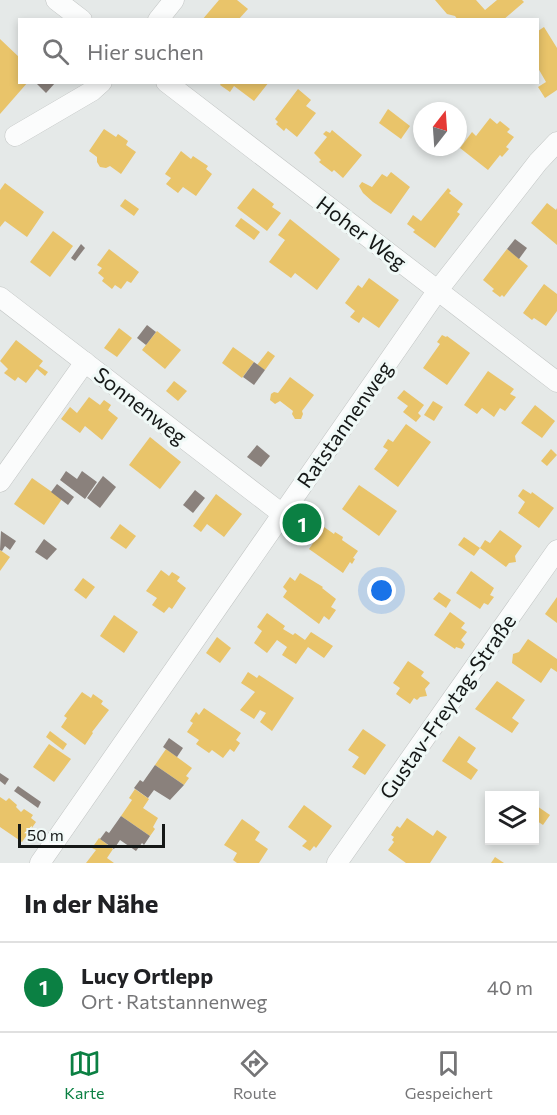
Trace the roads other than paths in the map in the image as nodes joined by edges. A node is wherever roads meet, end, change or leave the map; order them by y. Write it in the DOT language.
graph roads {
  1 [pos="56,0"];
  2 [pos="174,0"];
  3 [pos="79,18"];
  4 [pos="160,18"];
  5 [pos="100,84"];
  6 [pos="169,84"];
  7 [pos="15,136"];
  8 [pos="557,142"];
  9 [pos="438,290"];
  10 [pos="0,297"];
  11 [pos="85,362"];
  12 [pos="557,382"];
  13 [pos="0,482"];
  14 [pos="281,513"];
  15 [pos="557,550"];
  16 [pos="40,863"];
  17 [pos="337,863"];
  1 -- 3 [label="street"];
  2 -- 4 [label="street"];
  5 -- 7 [label="street"];
  6 -- 9 [label="street, Hoher Weg"];
  8 -- 9 [label="street, Ratstannenweg"];
  9 -- 12 [label="street, Hoher Weg"];
  9 -- 14 [label="street, Ratstannenweg"];
  10 -- 11 [label="street, Sonnenweg"];
  11 -- 13 [label="street"];
  11 -- 14 [label="street, Sonnenweg"];
  14 -- 16 [label="street, Ratstannenweg"];
  15 -- 17 [label="street, Gustav-Freytag-Straße"];
}
